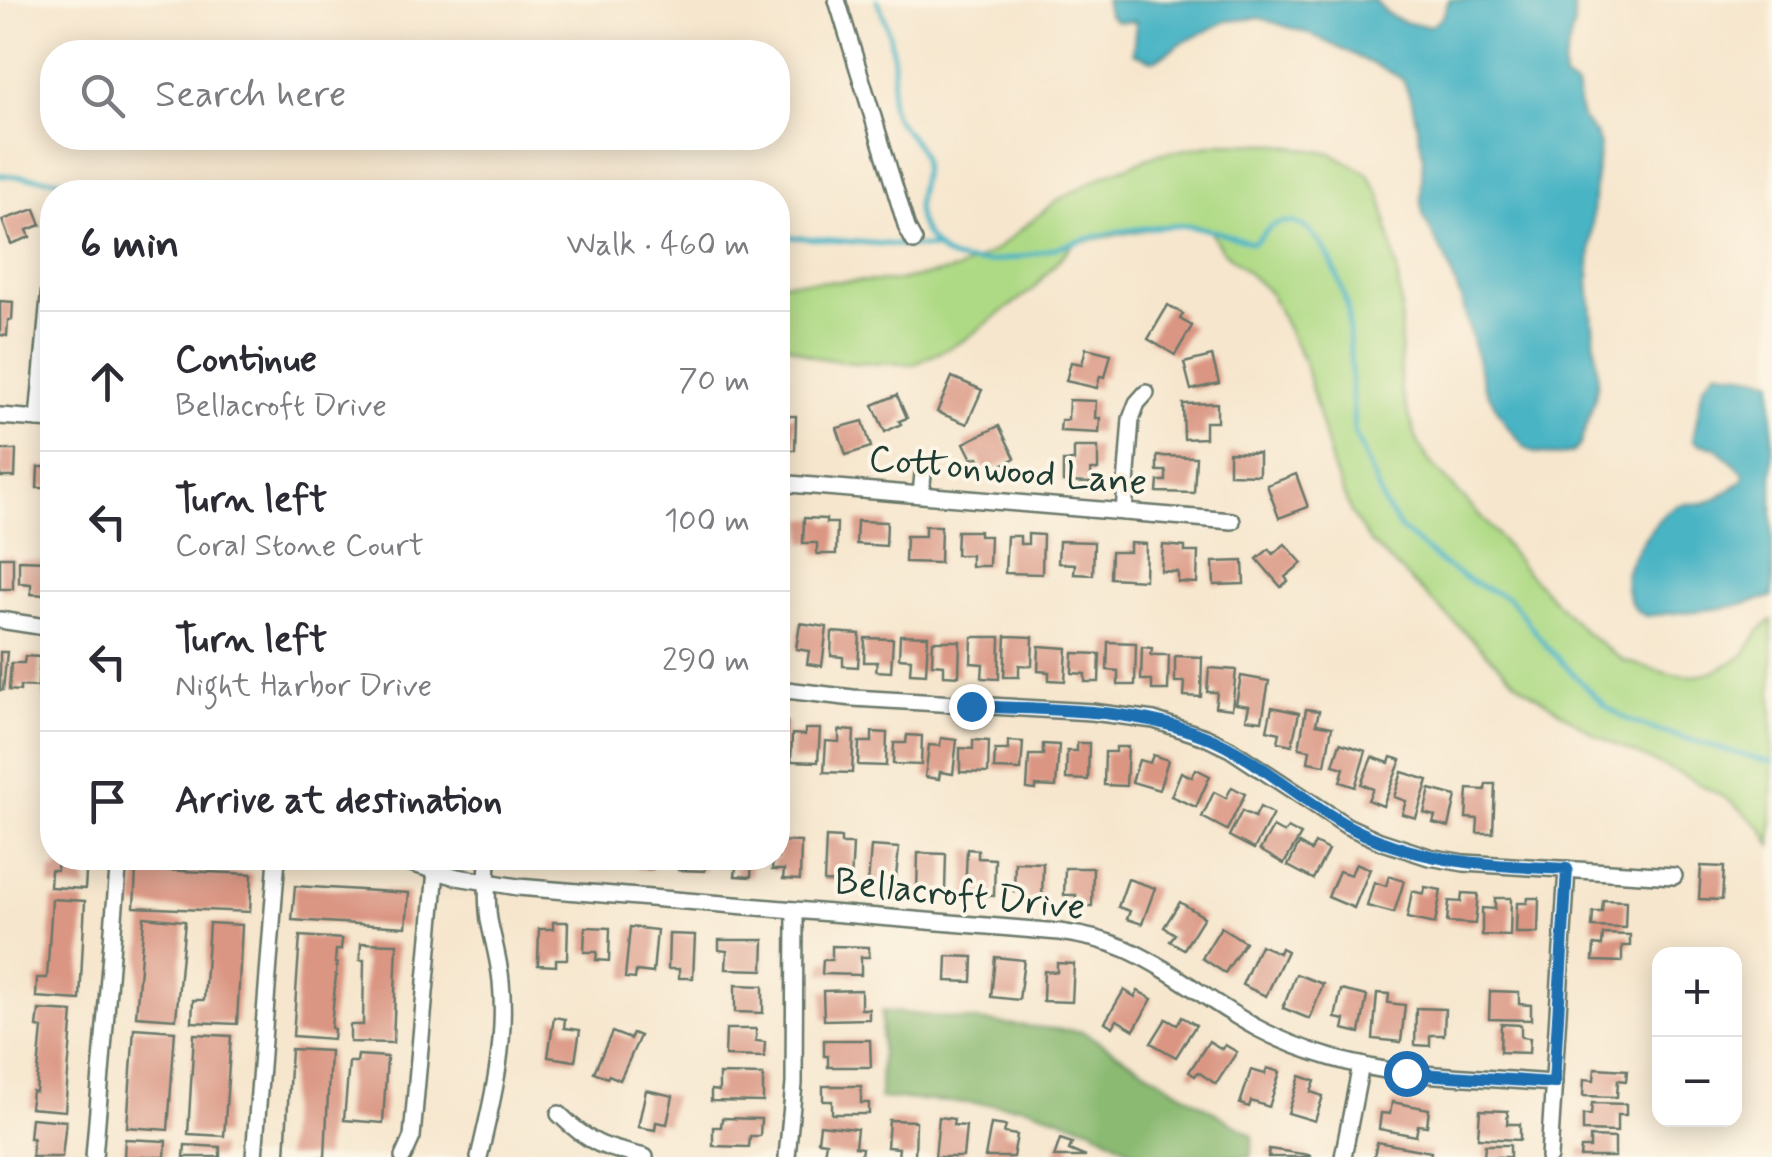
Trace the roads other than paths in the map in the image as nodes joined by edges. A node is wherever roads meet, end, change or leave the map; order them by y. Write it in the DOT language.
graph roads {
  1 [pos="837,0"];
  2 [pos="914,241"];
  3 [pos="1146,393"];
  4 [pos="0,416"];
  5 [pos="40,419"];
  6 [pos="923,474"];
  7 [pos="790,484"];
  8 [pos="920,494"];
  9 [pos="1124,512"];
  10 [pos="1232,520"];
  11 [pos="0,620"];
  12 [pos="40,626"];
  13 [pos="790,690"];
  14 [pos="1567,869"];
  15 [pos="118,870"];
  16 [pos="277,870"];
  17 [pos="436,870"];
  18 [pos="487,870"];
  19 [pos="1674,876"];
  20 [pos="486,883"];
  21 [pos="795,910"];
  22 [pos="1361,1065"];
  23 [pos="1554,1083"];
  24 [pos="559,1114"];
  25 [pos="94,1157"];
  26 [pos="254,1157"];
  27 [pos="403,1157"];
  28 [pos="478,1157"];
  29 [pos="646,1157"];
  30 [pos="787,1157"];
  31 [pos="1344,1157"];
  32 [pos="1550,1157"];
  1 -- 2 [label="street"];
  3 -- 9 [label="street"];
  4 -- 5 [label="street"];
  6 -- 8 [label="street"];
  7 -- 8 [label="street, Cottonwood Lane"];
  8 -- 9 [label="street, Cottonwood Lane"];
  9 -- 10 [label="street, Cottonwood Lane"];
  11 -- 12 [label="street"];
  13 -- 14 [label="street"];
  14 -- 19 [label="street"];
  14 -- 23 [label="street"];
  15 -- 25 [label="street"];
  16 -- 26 [label="street"];
  17 -- 20 [label="street, Bellacroft Drive"];
  17 -- 27 [label="street"];
  18 -- 20 [label="street"];
  20 -- 21 [label="street, Bellacroft Drive"];
  20 -- 28 [label="street"];
  21 -- 22 [label="street, Bellacroft Drive"];
  21 -- 30 [label="street"];
  22 -- 23 [label="street, Bellacroft Drive"];
  22 -- 31 [label="street"];
  23 -- 32 [label="street"];
  24 -- 29 [label="street"];
}
